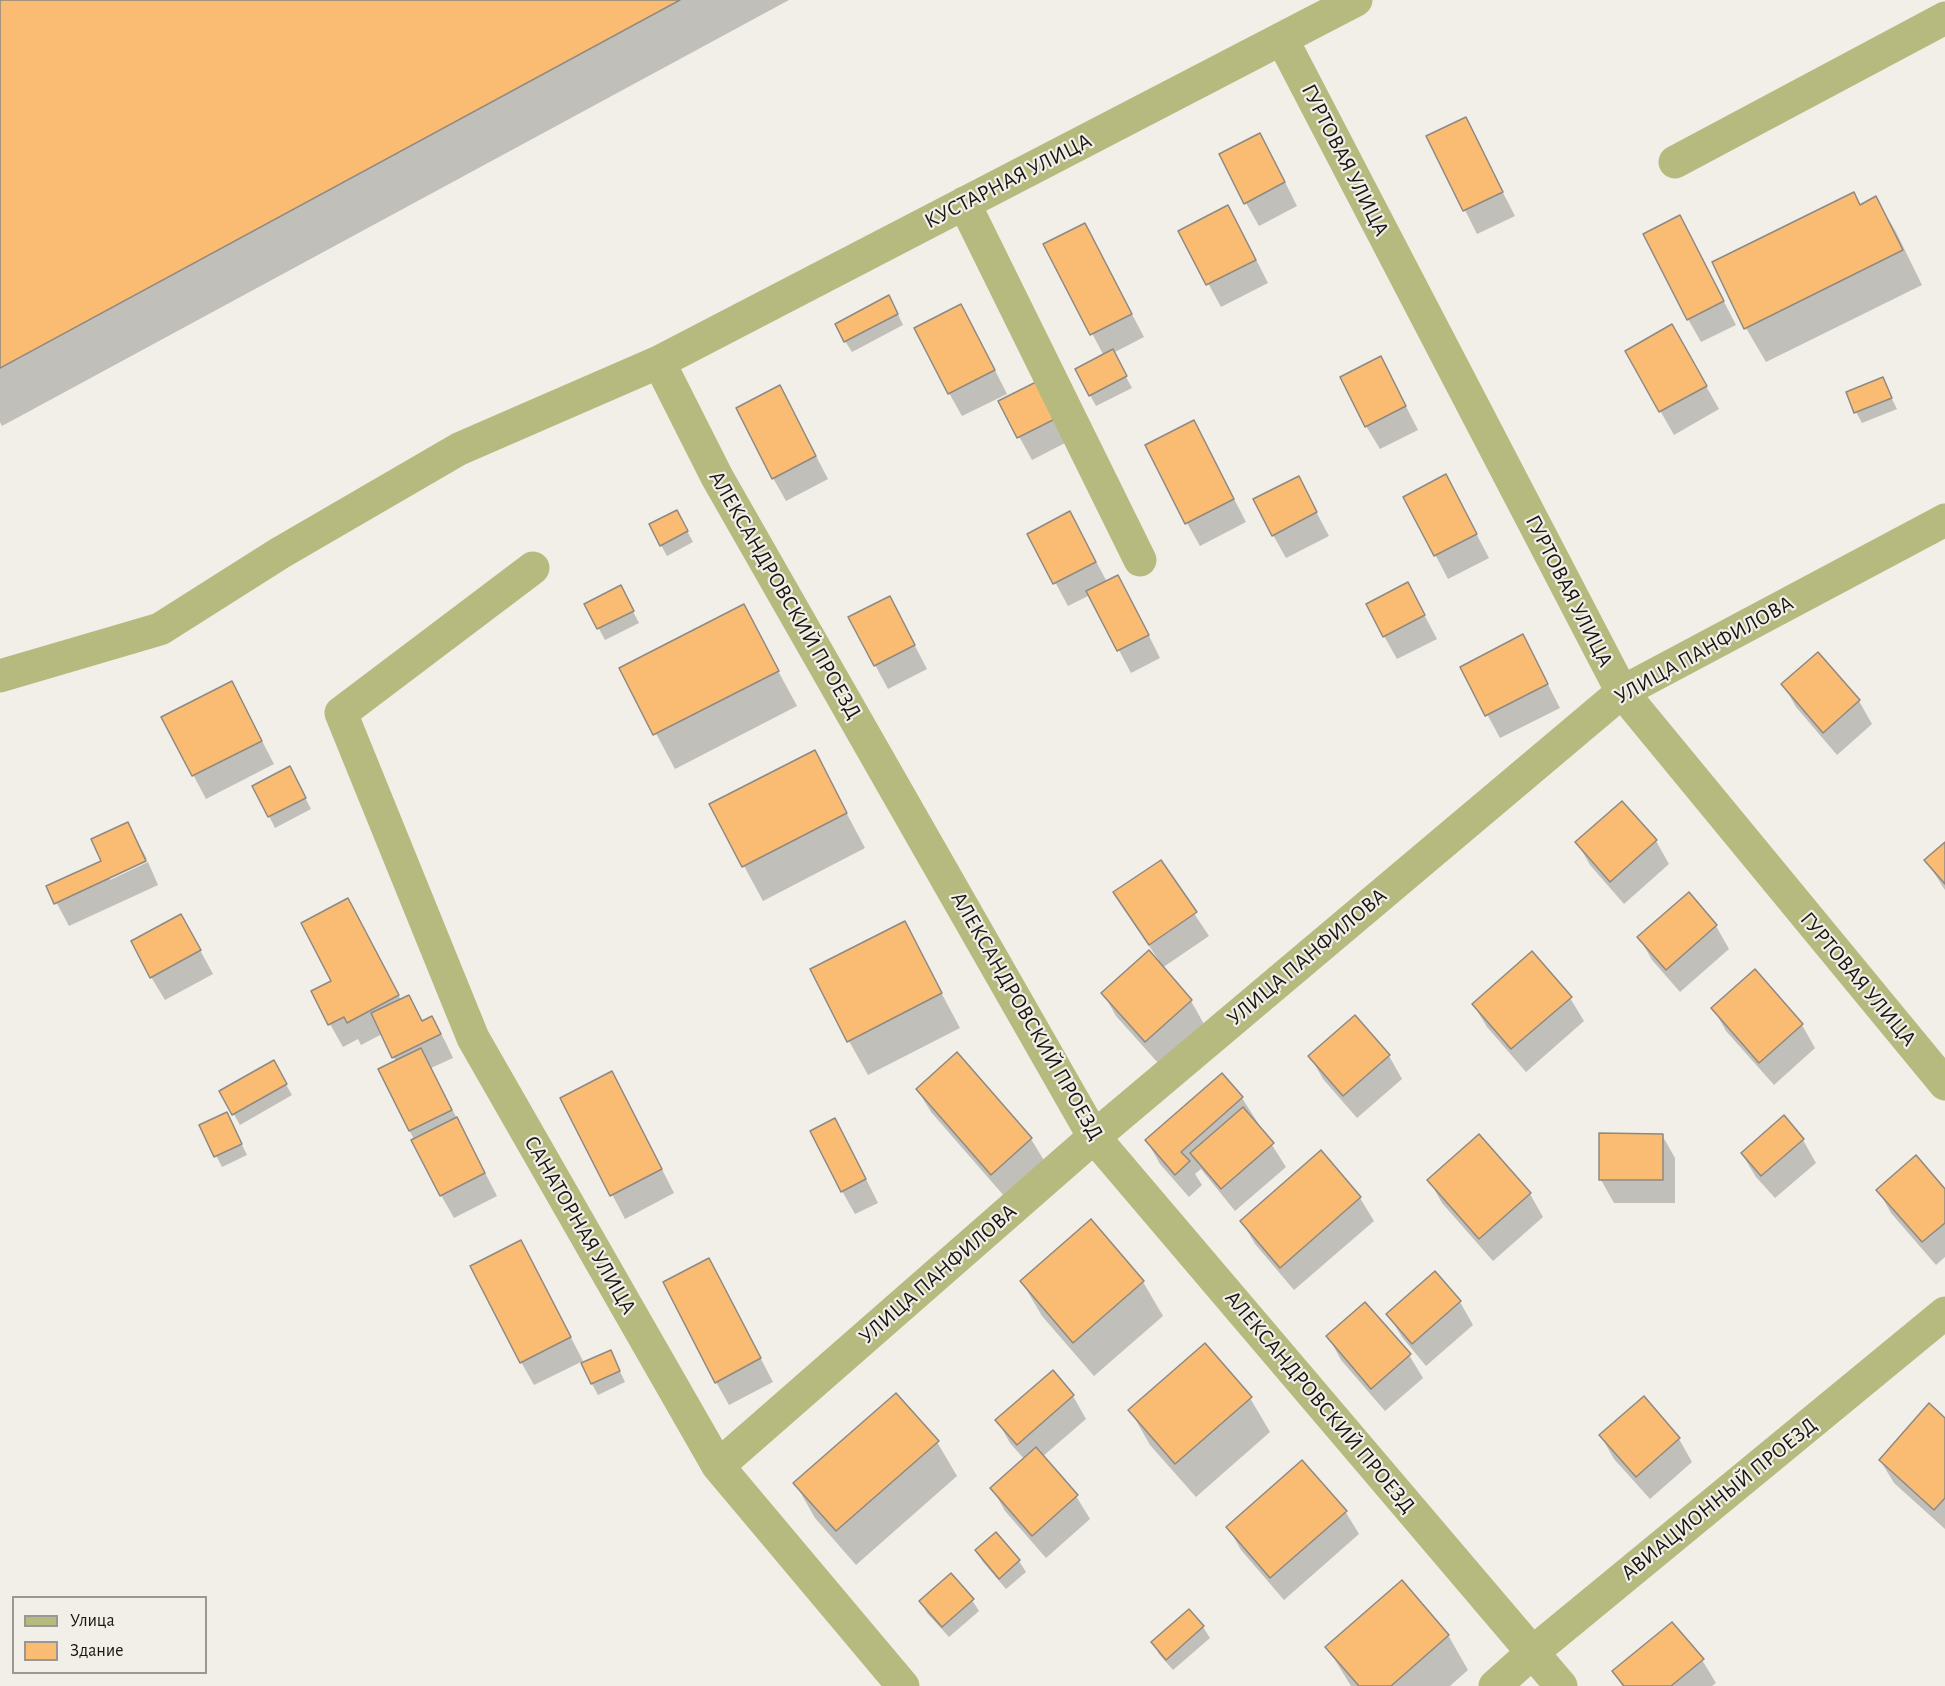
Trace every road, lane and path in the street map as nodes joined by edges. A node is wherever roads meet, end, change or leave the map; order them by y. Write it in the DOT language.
graph roads {
  1 [pos="1356,0"];
  2 [pos="1945,18"];
  3 [pos="1282,39"];
  4 [pos="1675,162"];
  5 [pos="964,203"];
  6 [pos="659,362"];
  7 [pos="1945,520"];
  8 [pos="1140,560"];
  9 [pos="533,568"];
  10 [pos="0,676"];
  11 [pos="1622,692"];
  12 [pos="1945,1084"];
  13 [pos="1094,1137"];
  14 [pos="1945,1313"];
  15 [pos="718,1466"];
  16 [pos="1533,1652"];
  17 [pos="903,1686"];
  18 [pos="1495,1686"];
  19 [pos="1561,1686"];
  1 -- 3 [label="street, КУСТАРНАЯ УЛИЦА"];
  2 -- 4 [label="street"];
  3 -- 5 [label="street, КУСТАРНАЯ УЛИЦА"];
  3 -- 11 [label="street, ГУРТОВАЯ УЛИЦА"];
  5 -- 6 [label="street, КУСТАРНАЯ УЛИЦА"];
  5 -- 8 [label="street"];
  6 -- 10 [label="street, КУСТАРНАЯ УЛИЦА"];
  6 -- 13 [label="street, АЛЕКСАНДРОВСКИЙ ПРОЕЗД"];
  7 -- 11 [label="street, УЛИЦА ПАНФИЛОВА"];
  9 -- 15 [label="street, САНАТОРНАЯ УЛИЦА"];
  11 -- 12 [label="street, ГУРТОВАЯ УЛИЦА"];
  11 -- 13 [label="street, УЛИЦА ПАНФИЛОВА"];
  13 -- 15 [label="street, УЛИЦА ПАНФИЛОВА"];
  13 -- 16 [label="street, АЛЕКСАНДРОВСКИЙ ПРОЕЗД"];
  14 -- 16 [label="street, АВИАЦИОННЫЙ ПРОЕЗД"];
  15 -- 17 [label="street, САНАТОРНАЯ УЛИЦА"];
  16 -- 18 [label="street, АВИАЦИОННЫЙ ПРОЕЗД"];
  16 -- 19 [label="street, АЛЕКСАНДРОВСКИЙ ПРОЕЗД"];
}
